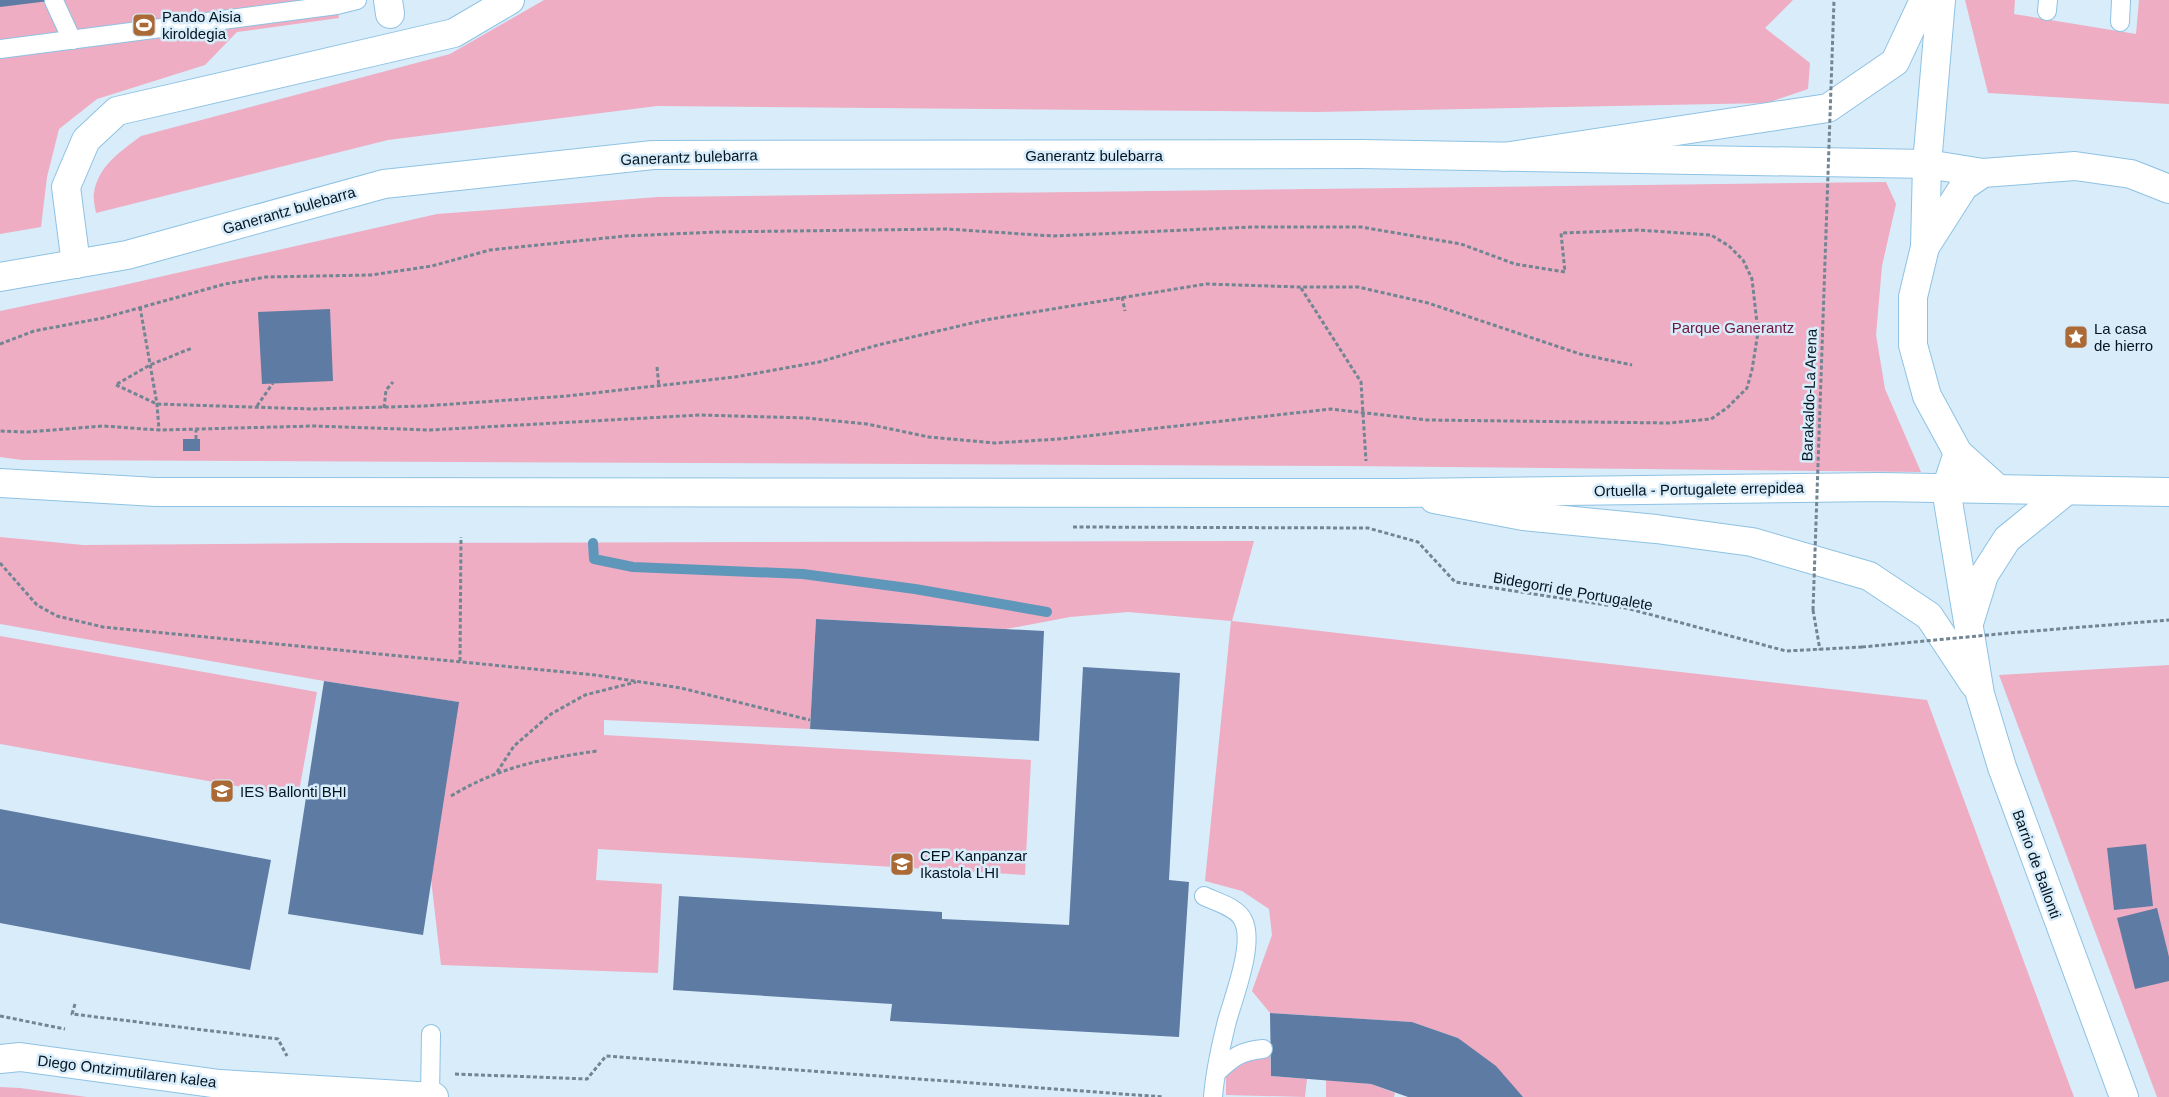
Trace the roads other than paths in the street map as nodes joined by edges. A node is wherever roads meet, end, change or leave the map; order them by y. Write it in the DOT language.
graph roads {
  1 [pos="357,0"];
  2 [pos="510,0"];
  3 [pos="1924,0"];
  4 [pos="1941,0"];
  5 [pos="2121,0"];
  6 [pos="54,1"];
  7 [pos="2120,22"];
  8 [pos="72,40"];
  9 [pos="0,49"];
  10 [pos="1504,157"];
  11 [pos="1927,164"];
  12 [pos="1983,174"];
  13 [pos="2169,189"];
  14 [pos="1925,247"];
  15 [pos="76,264"];
  16 [pos="0,277"];
  17 [pos="1958,453"];
  18 [pos="2169,475"];
  19 [pos="0,483"];
  20 [pos="1946,489"];
  21 [pos="1998,489"];
  22 [pos="2066,491"];
  23 [pos="2158,492"];
  24 [pos="1400,493"];
  25 [pos="1968,626"];
  26 [pos="1980,694"];
  27 [pos="1204,896"];
  28 [pos="431,1034"];
  29 [pos="1263,1049"];
  30 [pos="0,1058"];
  31 [pos="1217,1072"];
  32 [pos="431,1089"];
  33 [pos="1213,1097"];
  34 [pos="2124,1097"];
  1 -- 8 [label="lane"];
  2 -- 15 [label="street"];
  3 -- 10 [label="street"];
  4 -- 11 [label="street"];
  5 -- 7 [label="lane"];
  6 -- 8 [label="lane"];
  8 -- 9 [label="lane"];
  10 -- 11 [label="street"];
  10 -- 15 [label="street, Ganerantz bulebarra"];
  11 -- 12 [label="street"];
  11 -- 14 [label="street"];
  12 -- 13 [label="street"];
  12 -- 14 [label="street"];
  14 -- 17 [label="street"];
  15 -- 16 [label="street, Ganerantz bulebarra"];
  17 -- 20 [label="street"];
  17 -- 21 [label="street"];
  18 -- 23 [label="street"];
  19 -- 24 [label="street"];
  20 -- 21 [label="street, Ortuella - Portugalete errepidea"];
  20 -- 24 [label="street, Ortuella - Portugalete errepidea"];
  20 -- 25 [label="street, Barrio de Ballonti"];
  21 -- 22 [label="street, Ortuella - Portugalete errepidea"];
  22 -- 23 [label="street, Ortuella - Portugalete errepidea"];
  22 -- 25 [label="street"];
  24 -- 26 [label="street"];
  25 -- 26 [label="street, Barrio de Ballonti"];
  26 -- 34 [label="street, Barrio de Ballonti"];
  27 -- 31 [label="lane"];
  28 -- 32 [label="lane"];
  29 -- 31 [label="lane"];
  30 -- 32 [label="street, Diego Ontzimutilaren kalea"];
  31 -- 33 [label="lane"];
}
